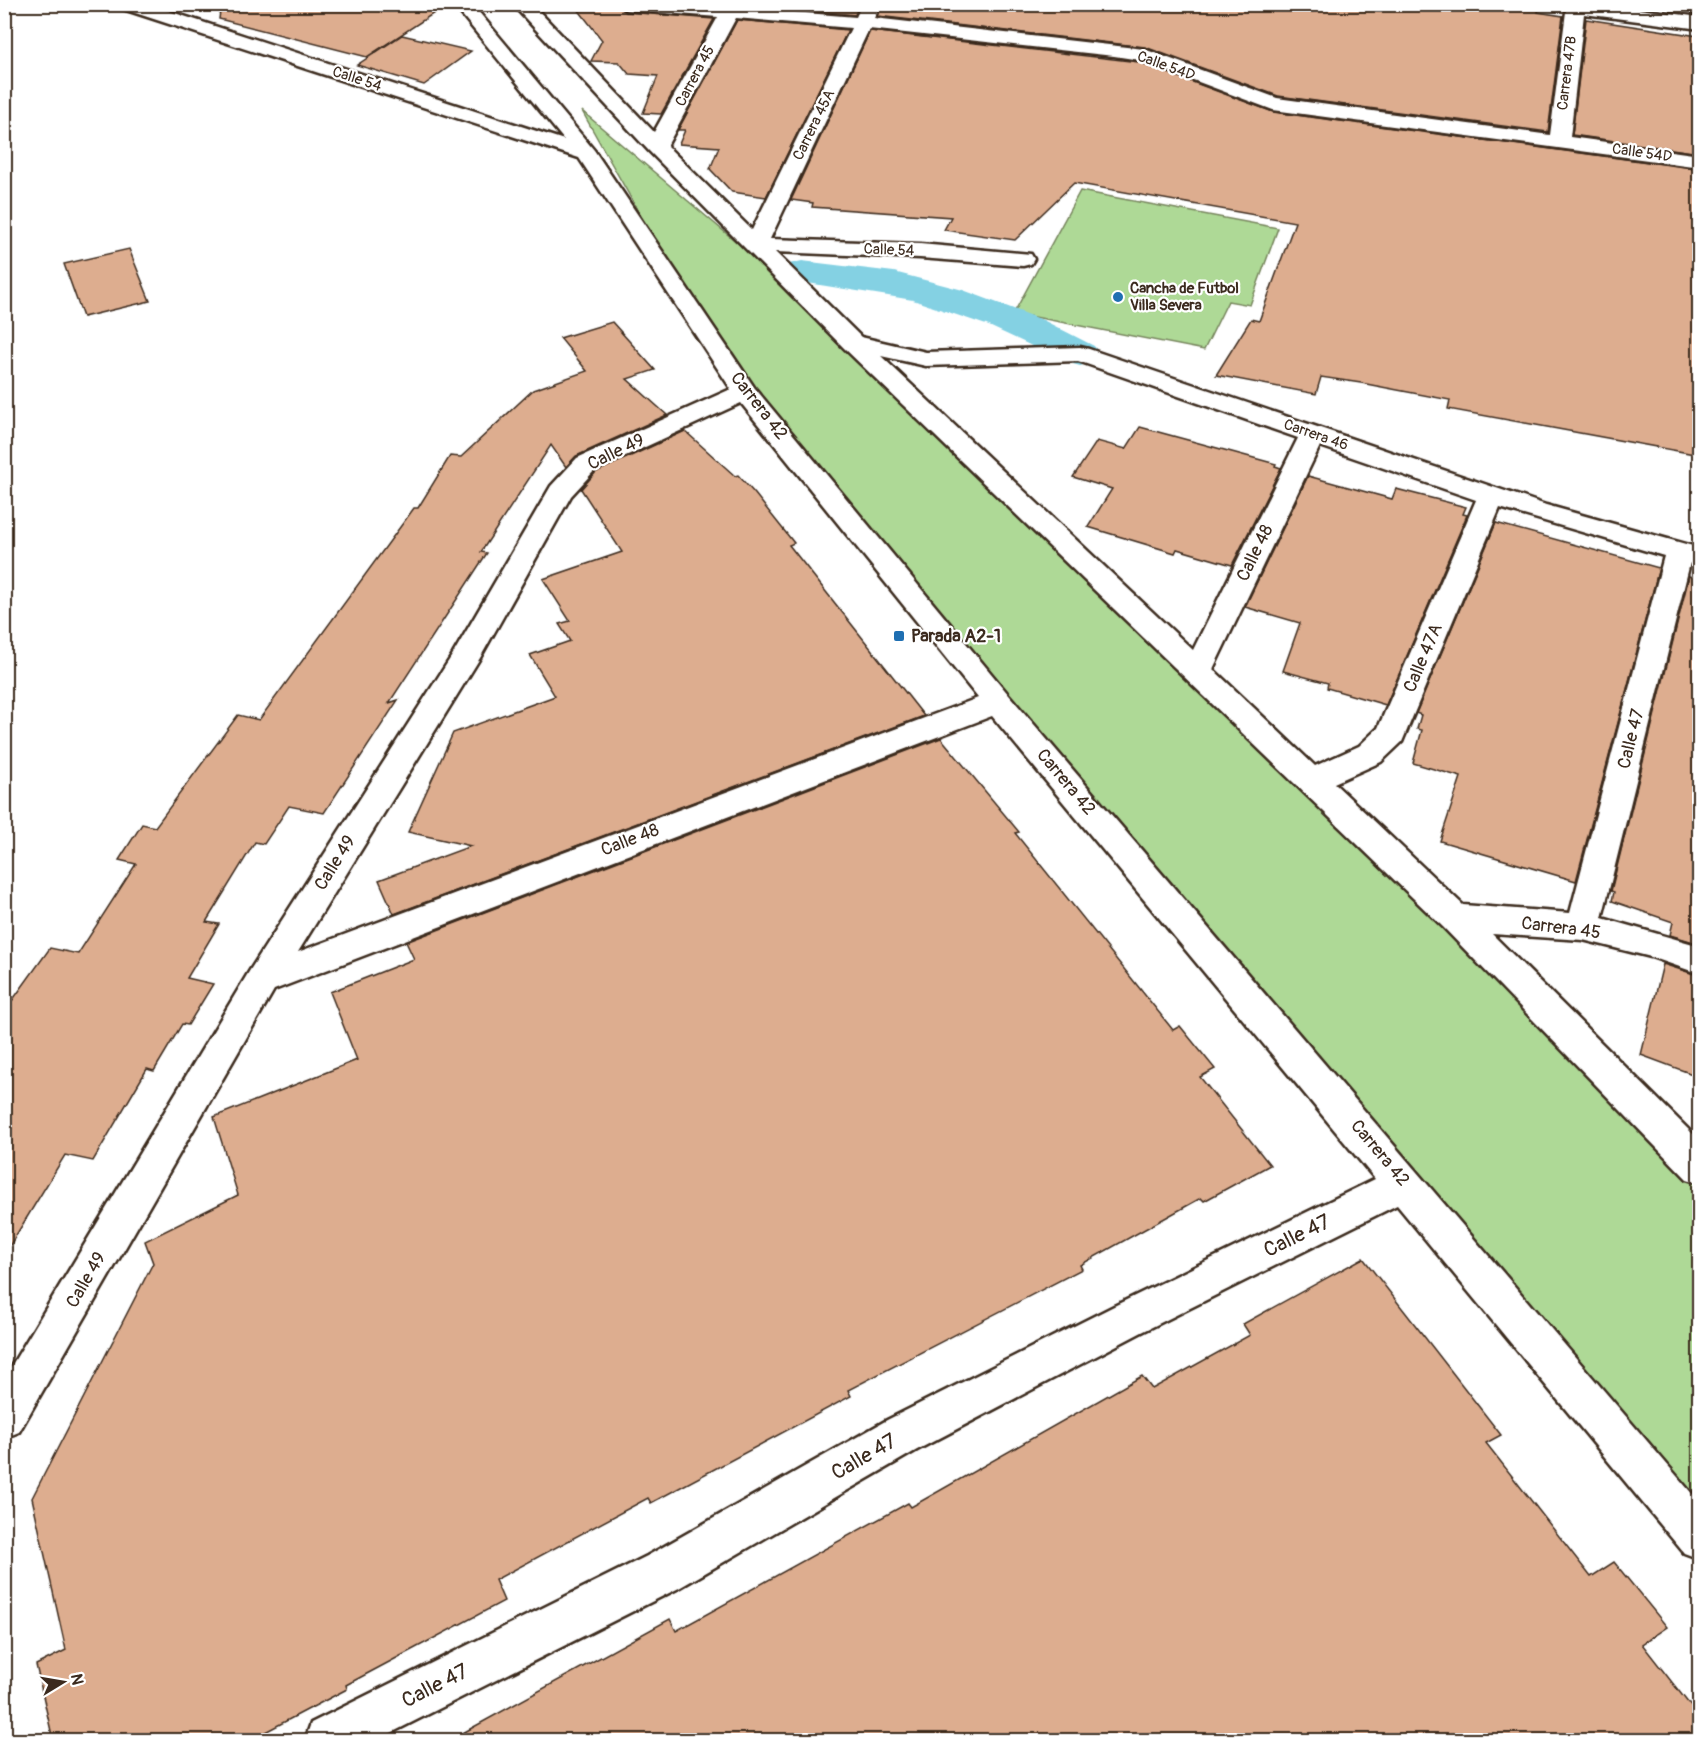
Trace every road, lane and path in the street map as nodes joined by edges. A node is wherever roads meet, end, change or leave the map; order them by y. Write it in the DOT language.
graph roads {
  1 [pos="127,4"];
  2 [pos="462,4"];
  3 [pos="521,4"];
  4 [pos="627,4"];
  5 [pos="1576,6"];
  6 [pos="732,8"];
  7 [pos="868,14"];
  8 [pos="1700,23"];
  9 [pos="1559,142"];
  10 [pos="656,147"];
  11 [pos="587,154"];
  12 [pos="1700,161"];
  13 [pos="756,245"];
  14 [pos="1023,259"];
  15 [pos="853,343"];
  16 [pos="926,359"];
  17 [pos="904,391"];
  18 [pos="745,392"];
  19 [pos="1313,434"];
  20 [pos="1491,496"];
  21 [pos="1689,554"];
  22 [pos="1197,672"];
  23 [pos="999,702"];
  24 [pos="1312,780"];
  25 [pos="1455,918"];
  26 [pos="1583,927"];
  27 [pos="1700,960"];
  28 [pos="261,980"];
  29 [pos="1700,1167"];
  30 [pos="1405,1183"];
  31 [pos="4,1418"];
  32 [pos="1700,1537"];
  33 [pos="328,1740"];
  1 -- 11 [label="street, Calle 54"];
  2 -- 11 [label="street, Carrera 42"];
  3 -- 10 [label="street"];
  4 -- 6 [label="street, Calle 54D"];
  5 -- 8 [label="street"];
  5 -- 9 [label="street, Carrera 47B"];
  6 -- 7 [label="street, Calle 54D"];
  6 -- 10 [label="street, Carrera 45"];
  7 -- 9 [label="street, Calle 54D"];
  7 -- 13 [label="street, Carrera 45A"];
  9 -- 12 [label="street, Calle 54D"];
  10 -- 13 [label="street"];
  11 -- 18 [label="street, Carrera 42"];
  13 -- 14 [label="street, Calle 54"];
  13 -- 15 [label="street"];
  15 -- 16 [label="street, Carrera 46"];
  15 -- 17 [label="street"];
  16 -- 17 [label="street"];
  16 -- 19 [label="street, Carrera 46"];
  17 -- 22 [label="street"];
  18 -- 23 [label="street, Carrera 42"];
  18 -- 28 [label="street, Calle 49"];
  19 -- 20 [label="street, Carrera 46"];
  19 -- 22 [label="street, Calle 48"];
  20 -- 21 [label="street, Carrera 46"];
  20 -- 24 [label="street, Calle 47A"];
  21 -- 26 [label="street, Calle 47"];
  22 -- 24 [label="street"];
  23 -- 28 [label="street, Calle 48"];
  23 -- 30 [label="street, Carrera 42"];
  24 -- 25 [label="street"];
  25 -- 26 [label="street, Carrera 45"];
  25 -- 29 [label="street"];
  26 -- 27 [label="street, Carrera 45"];
  28 -- 31 [label="street, Calle 49"];
  30 -- 32 [label="street, Carrera 42"];
  30 -- 33 [label="street, Calle 47"];
}
